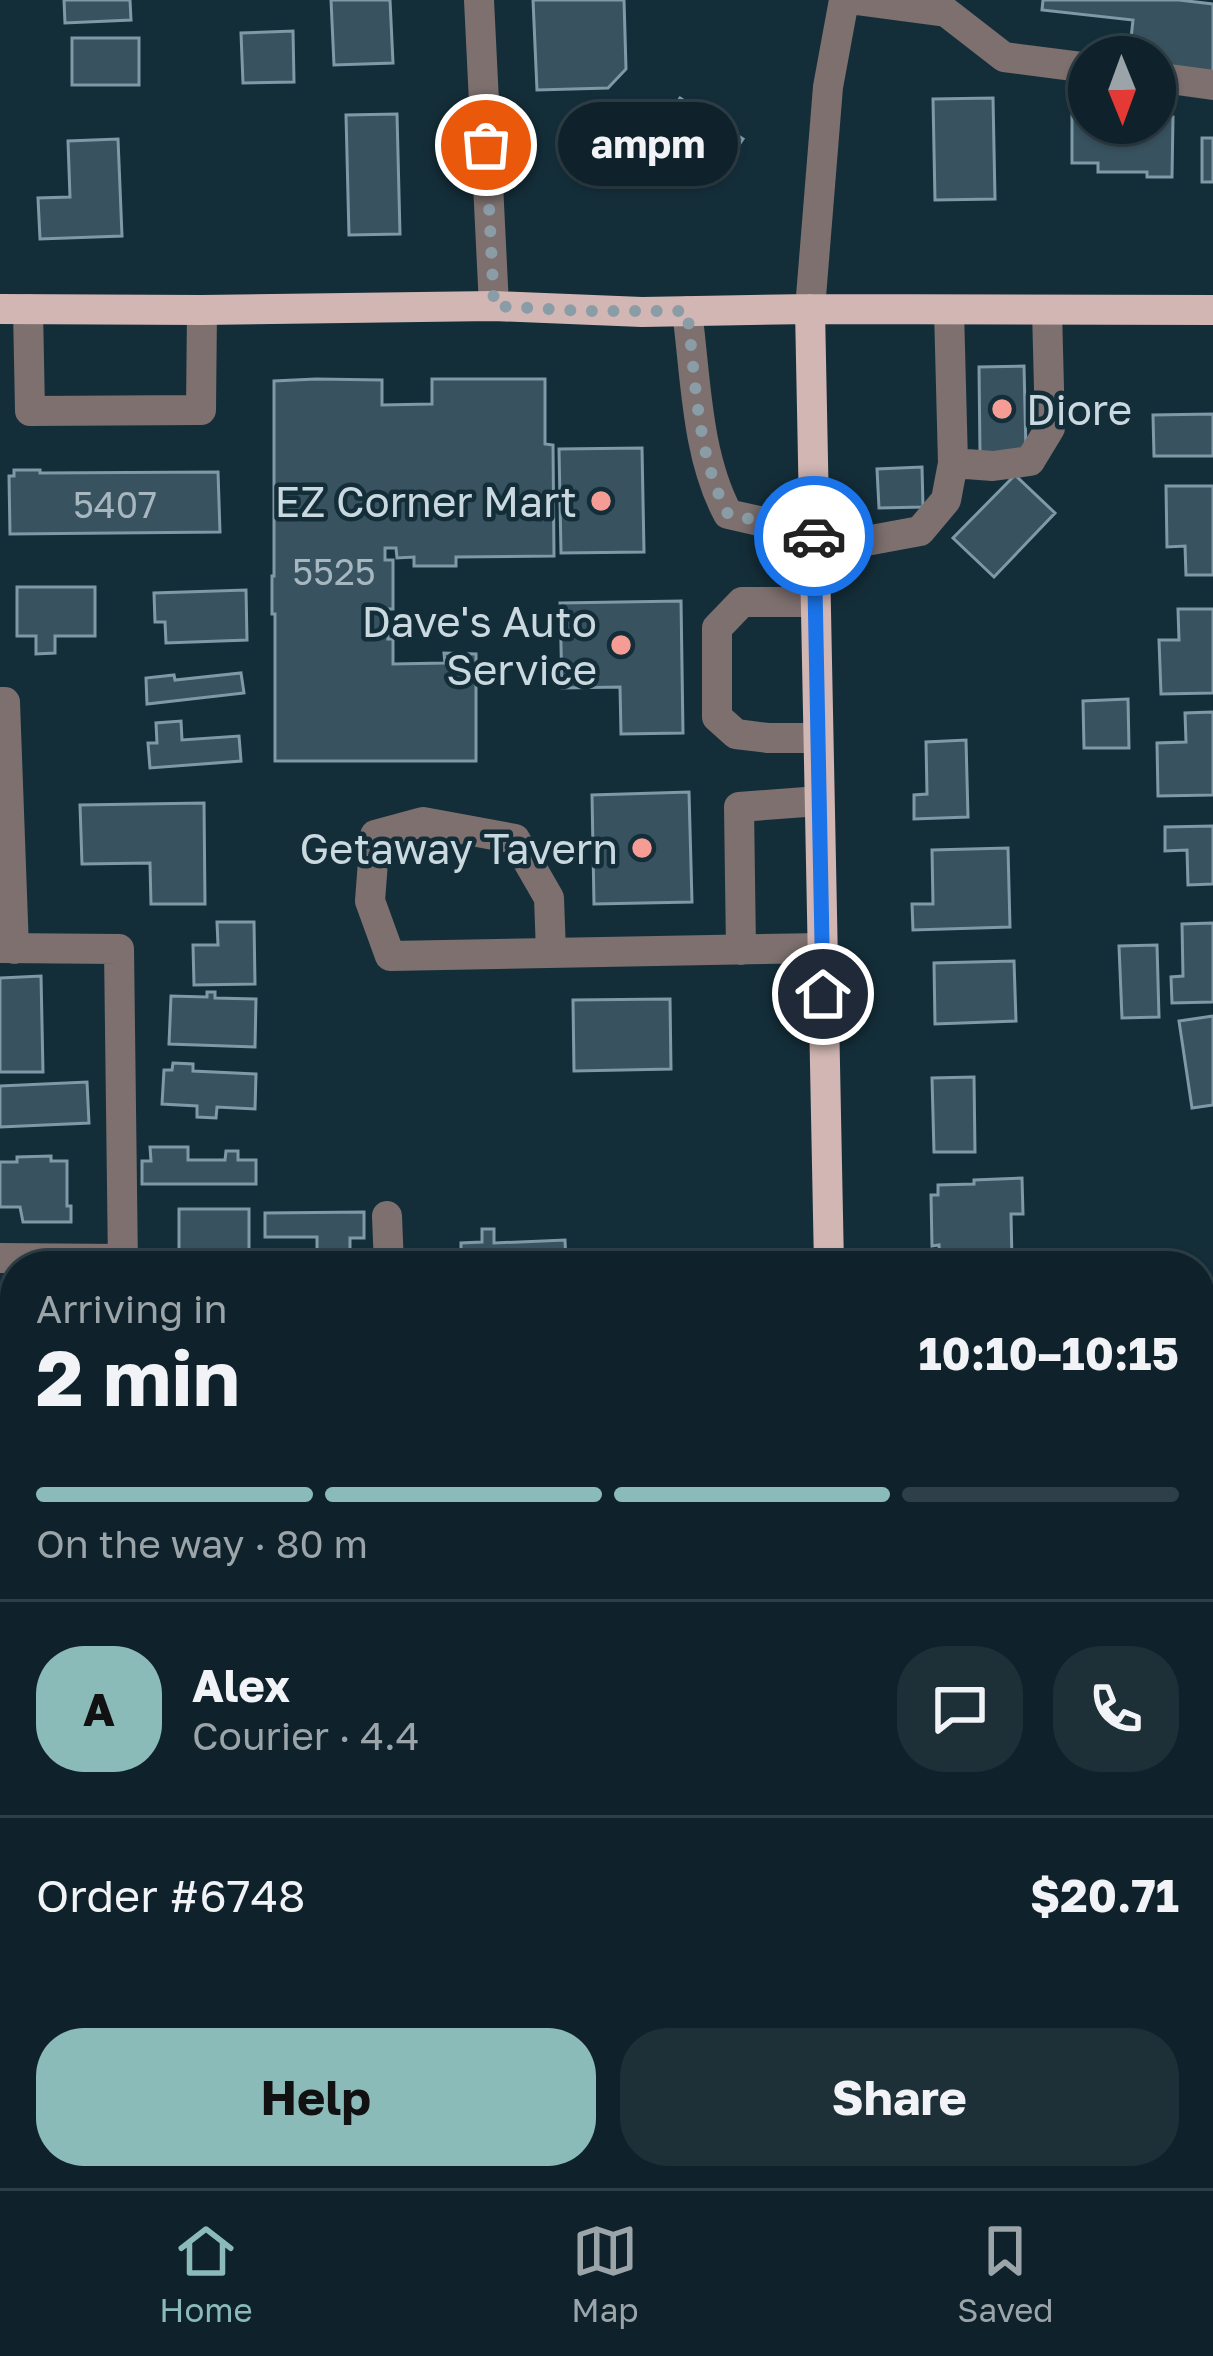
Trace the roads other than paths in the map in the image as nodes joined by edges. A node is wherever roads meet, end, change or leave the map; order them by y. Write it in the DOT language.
graph roads {
  1 [pos="478,0"];
  2 [pos="844,0"];
  3 [pos="856,0"];
  4 [pos="1068,65"];
  5 [pos="1176,80"];
  6 [pos="1213,85"];
  7 [pos="494,306"];
  8 [pos="14,309"];
  9 [pos="809,309"];
  10 [pos="202,310"];
  11 [pos="949,310"];
  12 [pos="1047,310"];
  13 [pos="1213,310"];
  14 [pos="687,311"];
  15 [pos="953,463"];
  16 [pos="814,531"];
  17 [pos="815,602"];
  18 [pos="0,702"];
  19 [pos="818,738"];
  20 [pos="819,801"];
  21 [pos="822,948"];
  22 [pos="7,949"];
  23 [pos="741,950"];
  24 [pos="551,952"];
  25 [pos="387,1216"];
  26 [pos="123,1251"];
  27 [pos="388,1251"];
  28 [pos="829,1251"];
  1 -- 7 [label="street"];
  2 -- 9 [label="street"];
  3 -- 4 [label="street"];
  5 -- 6 [label="street"];
  7 -- 10 [label="main road"];
  7 -- 14 [label="main road"];
  8 -- 10 [label="main road"];
  8 -- 10 [label="street"];
  9 -- 11 [label="main road"];
  9 -- 14 [label="main road"];
  9 -- 16 [label="main road"];
  11 -- 12 [label="main road"];
  11 -- 15 [label="street"];
  12 -- 13 [label="main road"];
  12 -- 15 [label="street"];
  14 -- 16 [label="street"];
  15 -- 16 [label="street"];
  16 -- 17 [label="main road"];
  17 -- 19 [label="main road"];
  17 -- 19 [label="street"];
  18 -- 22 [label="street"];
  19 -- 20 [label="main road"];
  20 -- 21 [label="main road"];
  20 -- 23 [label="street"];
  21 -- 23 [label="street"];
  21 -- 28 [label="main road"];
  22 -- 26 [label="street"];
  23 -- 24 [label="street"];
  24 -- 24 [label="street"];
  25 -- 27 [label="street"];
}
